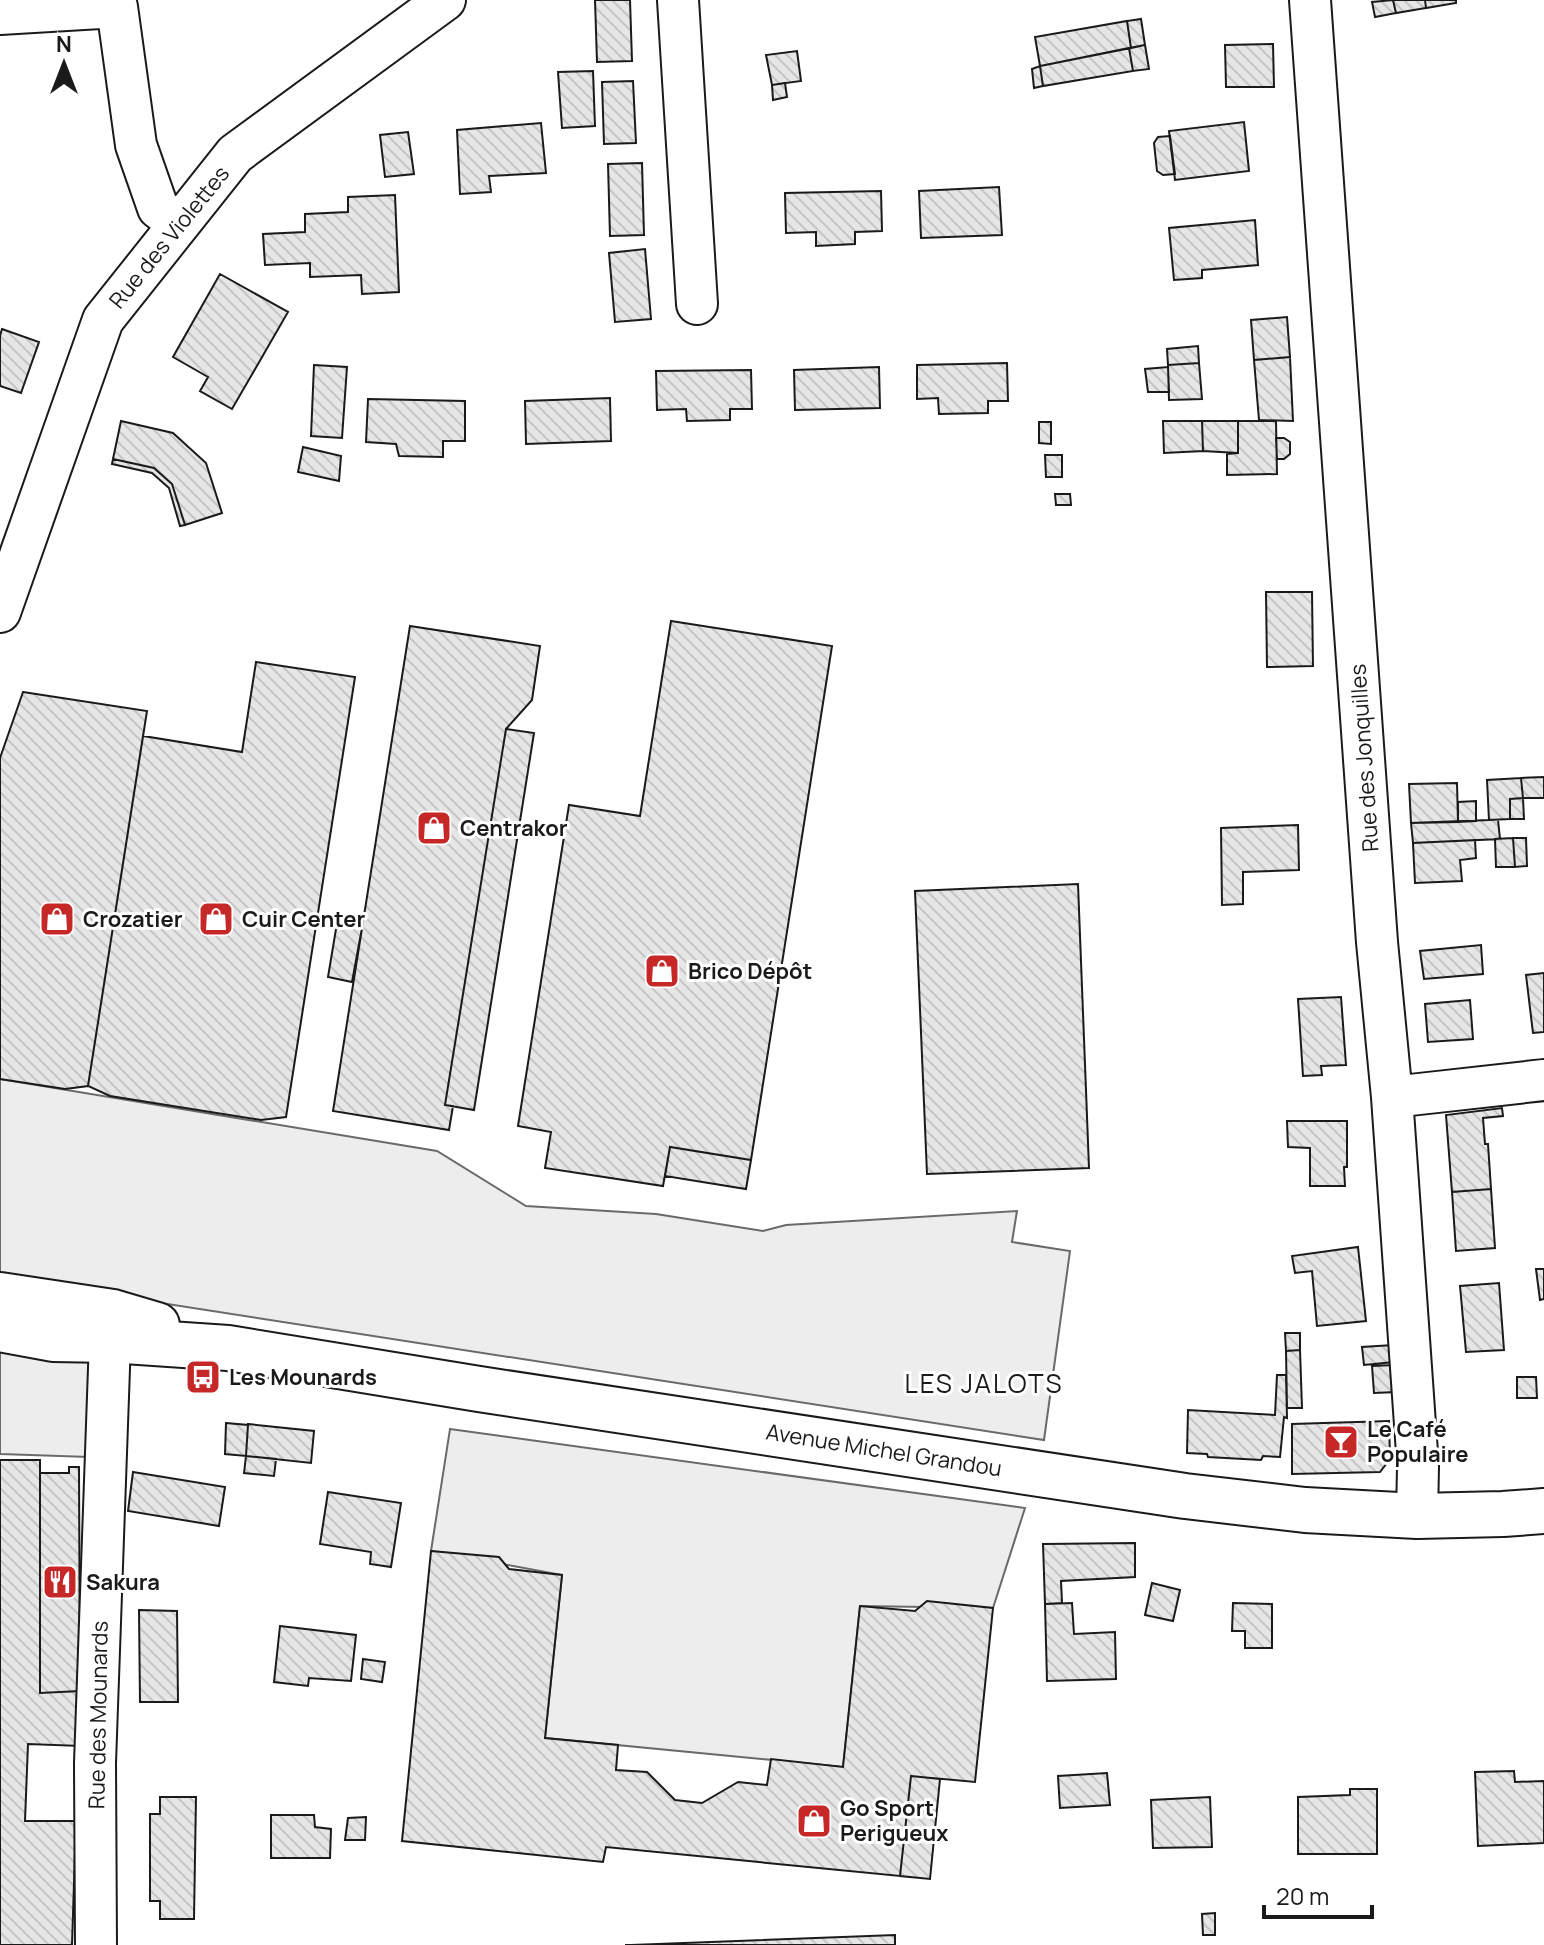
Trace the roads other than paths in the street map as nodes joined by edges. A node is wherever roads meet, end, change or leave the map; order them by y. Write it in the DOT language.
graph roads {
  1 [pos="445,0"];
  2 [pos="678,0"];
  3 [pos="1310,0"];
  4 [pos="0,14"];
  5 [pos="179,224"];
  6 [pos="697,304"];
  7 [pos="0,612"];
  8 [pos="1544,1080"];
  9 [pos="1392,1097"];
  10 [pos="0,1295"];
  11 [pos="0,1329"];
  12 [pos="110,1340"];
  13 [pos="228,1348"];
  14 [pos="1544,1511"];
  15 [pos="1417,1516"];
  16 [pos="96,1945"];
  1 -- 5 [label="street, Rue des Violettes"];
  2 -- 6 [label="street"];
  3 -- 9 [label="street, Rue des Jonquilles"];
  4 -- 5 [label="street"];
  5 -- 7 [label="street, Rue des Violettes"];
  8 -- 9 [label="street"];
  9 -- 15 [label="street, Rue des Jonquilles"];
  10 -- 13 [label="main road, Avenue Michel Grandou"];
  11 -- 12 [label="main road, Avenue Michel Grandou"];
  12 -- 13 [label="main road, Avenue Michel Grandou"];
  12 -- 16 [label="street, Rue des Mounards"];
  13 -- 15 [label="main road, Avenue Michel Grandou"];
  14 -- 15 [label="main road, Avenue Michel Grandou"];
}
